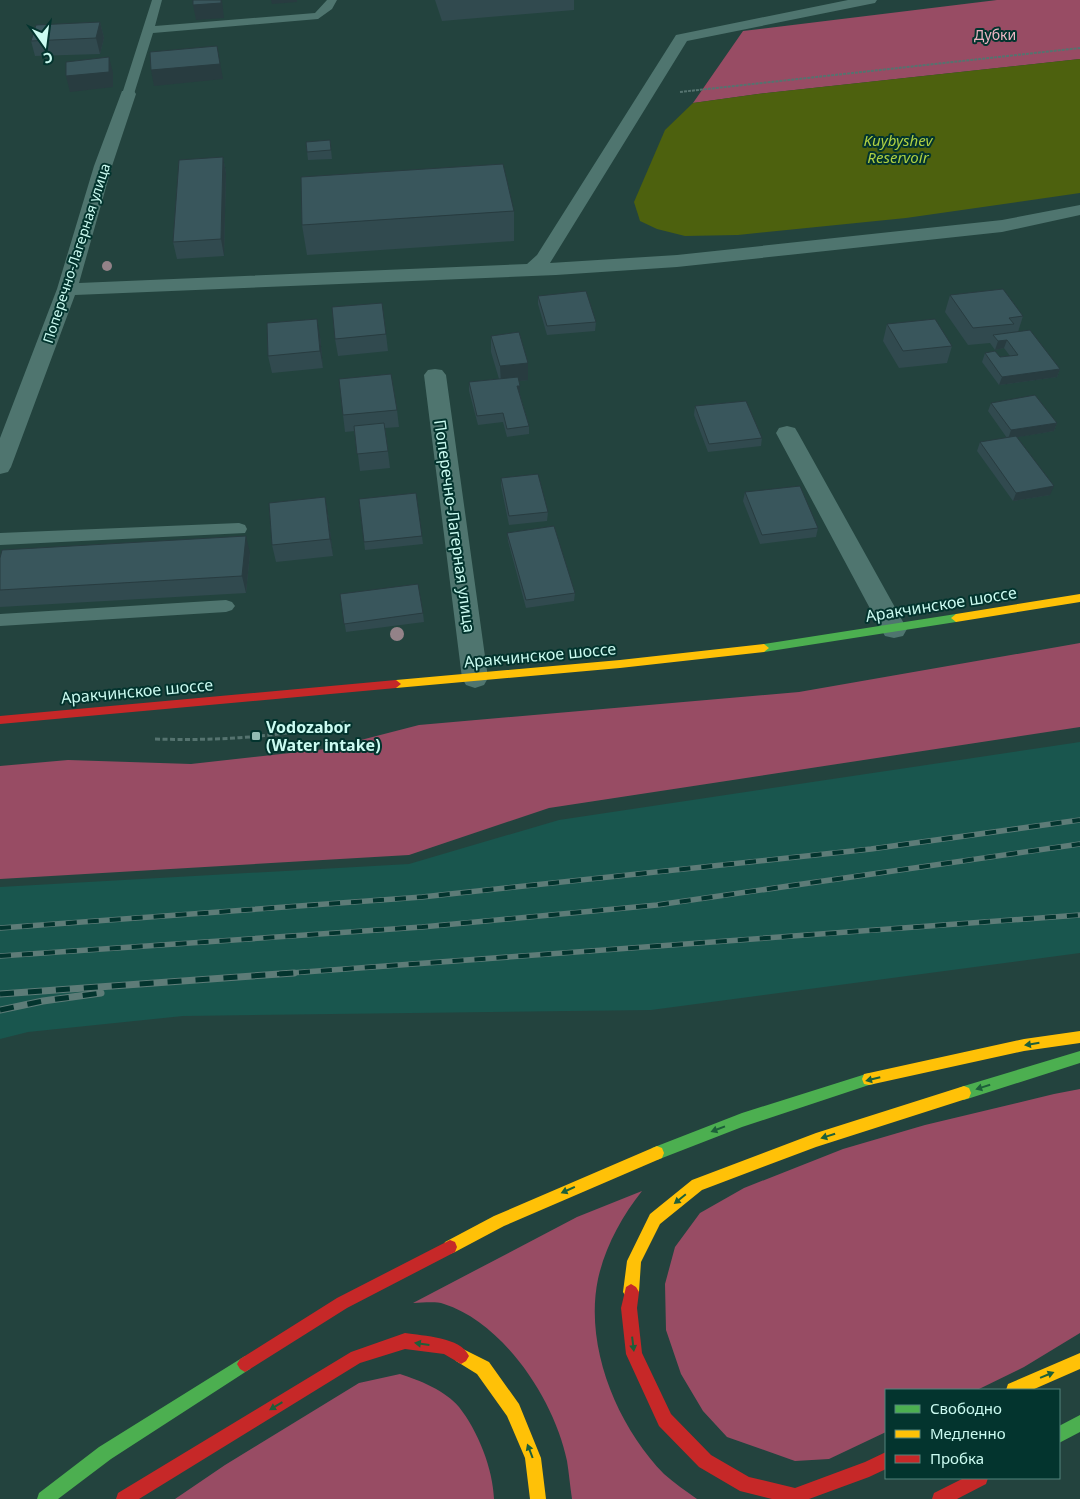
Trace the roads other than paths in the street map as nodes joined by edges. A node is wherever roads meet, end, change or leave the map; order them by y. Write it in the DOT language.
graph roads {
  1 [pos="157,0"];
  2 [pos="332,0"];
  3 [pos="870,0"];
  4 [pos="149,30"];
  5 [pos="128,94"];
  6 [pos="1080,210"];
  7 [pos="534,268"];
  8 [pos="67,289"];
  9 [pos="435,375"];
  10 [pos="787,433"];
  11 [pos="0,467"];
  12 [pos="239,529"];
  13 [pos="0,539"];
  14 [pos="1080,598"];
  15 [pos="226,606"];
  16 [pos="0,620"];
  17 [pos="894,629"];
  18 [pos="475,678"];
  19 [pos="0,720"];
  20 [pos="1080,1037"];
  21 [pos="1080,1057"];
  22 [pos="1080,1361"];
  23 [pos="1016,1389"];
  24 [pos="1080,1423"];
  25 [pos="1060,1434"];
  26 [pos="885,1461"];
  27 [pos="978,1479"];
  28 [pos="45,1499"];
  29 [pos="124,1499"];
  30 [pos="538,1499"];
  31 [pos="940,1499"];
  1 -- 4 [label="lane"];
  2 -- 4 [label="lane"];
  3 -- 7 [label="street"];
  4 -- 5 [label="lane"];
  5 -- 8 [label="street, Поперечно-Лагерная улица"];
  6 -- 7 [label="street"];
  7 -- 8 [label="street"];
  8 -- 11 [label="street, Поперечно-Лагерная улица"];
  9 -- 18 [label="street, Поперечно-Лагерная улица"];
  10 -- 17 [label="street"];
  12 -- 13 [label="lane"];
  14 -- 17 [label="main road, Аракчинское шоссе"];
  15 -- 16 [label="lane"];
  17 -- 18 [label="main road, Аракчинское шоссе"];
  18 -- 19 [label="main road, Аракчинское шоссе"];
  20 -- 28 [label="main road, one-way"];
  21 -- 26 [label="main road, one-way"];
  23 -- 22 [label="main road, one-way"];
  24 -- 25 [label="main road"];
  27 -- 31 [label="main road"];
  30 -- 29 [label="main road, one-way"];
}
